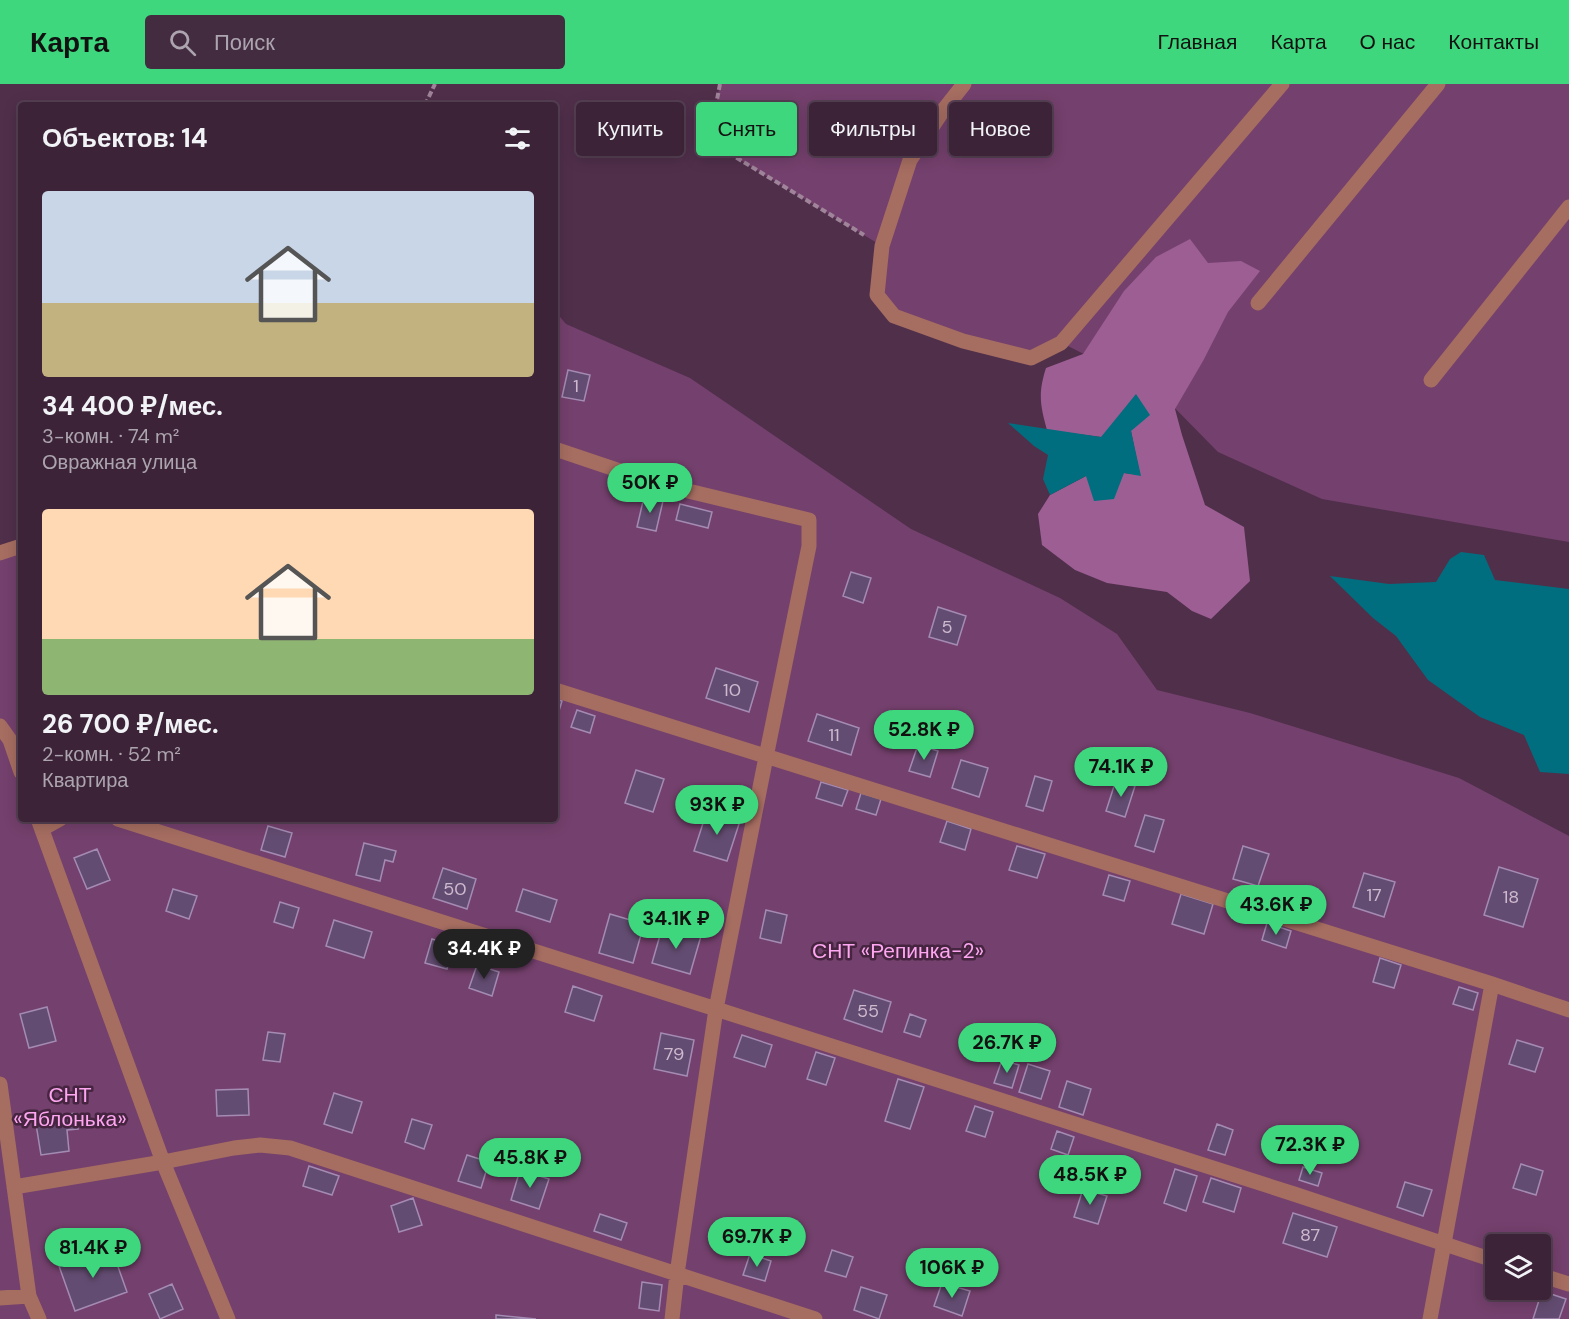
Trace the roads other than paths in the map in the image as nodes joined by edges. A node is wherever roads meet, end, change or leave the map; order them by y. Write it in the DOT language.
graph roads {
  1 [pos="964,84"];
  2 [pos="1282,84"];
  3 [pos="1438,84"];
  4 [pos="1569,207"];
  5 [pos="1258,303"];
  6 [pos="1431,380"];
  7 [pos="558,450"];
  8 [pos="18,547"];
  9 [pos="0,553"];
  10 [pos="558,691"];
  11 [pos="0,726"];
  12 [pos="766,757"];
  13 [pos="18,763"];
  14 [pos="127,822"];
  15 [pos="40,824"];
  16 [pos="1492,984"];
  17 [pos="716,1009"];
  18 [pos="1569,1010"];
  19 [pos="0,1084"];
  20 [pos="163,1162"];
  21 [pos="14,1187"];
  22 [pos="1443,1244"];
  23 [pos="1485,1257"];
  24 [pos="677,1274"];
  25 [pos="1551,1278"];
  26 [pos="1569,1284"];
  27 [pos="29,1296"];
  28 [pos="0,1298"];
  29 [pos="39,1319"];
  30 [pos="228,1319"];
  31 [pos="672,1319"];
  32 [pos="815,1319"];
  33 [pos="1430,1319"];
  1 -- 2 [label="street"];
  3 -- 5 [label="street"];
  4 -- 6 [label="street"];
  7 -- 12 [label="street"];
  8 -- 9 [label="street"];
  10 -- 12 [label="street"];
  11 -- 13 [label="street"];
  12 -- 16 [label="street"];
  12 -- 17 [label="street"];
  14 -- 17 [label="street"];
  15 -- 20 [label="street"];
  16 -- 18 [label="street"];
  16 -- 22 [label="street"];
  17 -- 22 [label="street"];
  17 -- 24 [label="street"];
  19 -- 21 [label="street"];
  20 -- 21 [label="street"];
  20 -- 24 [label="street"];
  20 -- 30 [label="street"];
  21 -- 27 [label="street"];
  22 -- 23 [label="street"];
  22 -- 33 [label="street"];
  24 -- 31 [label="street"];
  24 -- 32 [label="street"];
  25 -- 26 [label="street"];
  27 -- 28 [label="street"];
  27 -- 29 [label="street"];
}
